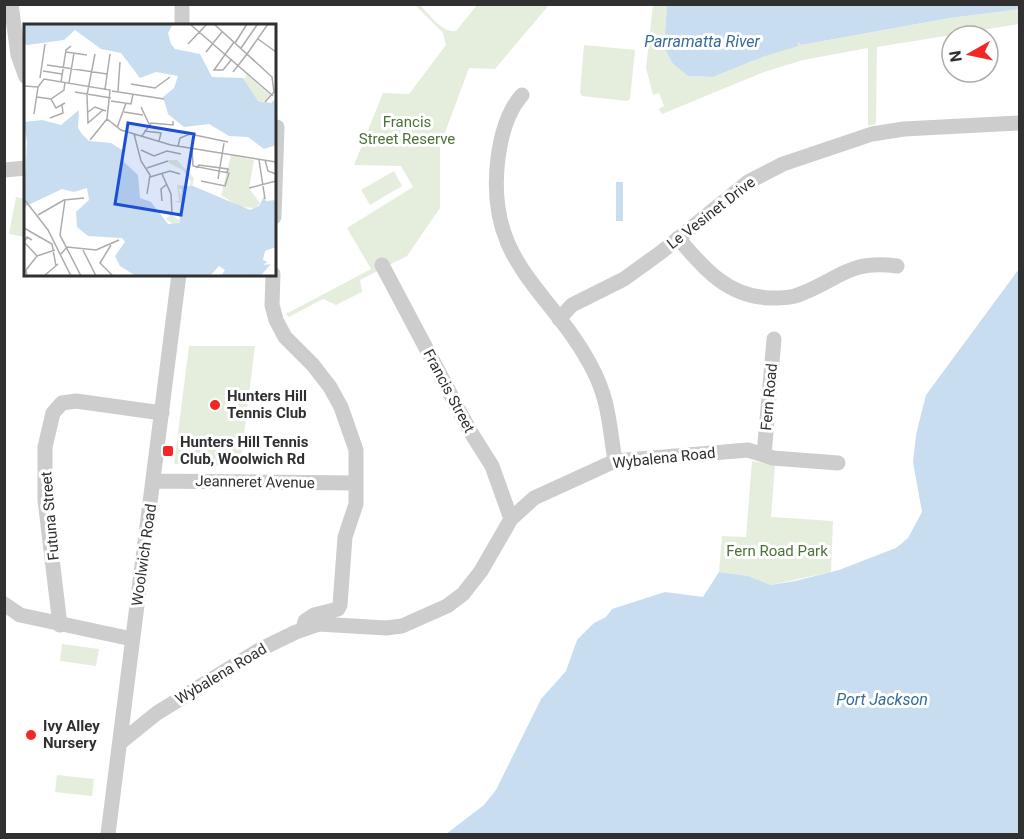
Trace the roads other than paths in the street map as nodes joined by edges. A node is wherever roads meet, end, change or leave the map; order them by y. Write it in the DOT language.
graph roads {
  1 [pos="11,4"];
  2 [pos="182,4"];
  3 [pos="182,24"];
  4 [pos="24,72"];
  5 [pos="1020,123"];
  6 [pos="277,127"];
  7 [pos="276,157"];
  8 [pos="24,168"];
  9 [pos="4,170"];
  10 [pos="678,238"];
  11 [pos="382,265"];
  12 [pos="897,266"];
  13 [pos="179,276"];
  14 [pos="273,276"];
  15 [pos="559,319"];
  16 [pos="774,339"];
  17 [pos="162,413"];
  18 [pos="764,455"];
  19 [pos="615,461"];
  20 [pos="838,463"];
  21 [pos="154,481"];
  22 [pos="356,483"];
  23 [pos="511,519"];
  24 [pos="4,604"];
  25 [pos="60,625"];
  26 [pos="303,629"];
  27 [pos="132,639"];
  28 [pos="121,742"];
  29 [pos="108,834"];
  1 -- 4 [label="street"];
  2 -- 3 [label="street"];
  5 -- 10 [label="street, Le Vesinet Drive"];
  6 -- 7 [label="street"];
  8 -- 9 [label="street"];
  10 -- 12 [label="street"];
  10 -- 15 [label="street, Le Vesinet Drive"];
  11 -- 23 [label="street, Francis Street"];
  13 -- 17 [label="street, Woolwich Road"];
  14 -- 22 [label="street"];
  15 -- 15 [label="street"];
  15 -- 19 [label="street"];
  16 -- 18 [label="street, Fern Road"];
  17 -- 21 [label="street, Woolwich Road"];
  17 -- 25 [label="street, Futuna Street"];
  18 -- 19 [label="street, Wybalena Road"];
  18 -- 20 [label="street, Wybalena Road"];
  19 -- 23 [label="street, Wybalena Road"];
  21 -- 22 [label="street, Jeanneret Avenue"];
  21 -- 27 [label="street, Woolwich Road"];
  22 -- 26 [label="street"];
  23 -- 26 [label="street, Wybalena Road"];
  24 -- 25 [label="street"];
  25 -- 27 [label="street"];
  26 -- 28 [label="street, Wybalena Road"];
  27 -- 28 [label="street, Woolwich Road"];
  28 -- 29 [label="street, Woolwich Road"];
}
